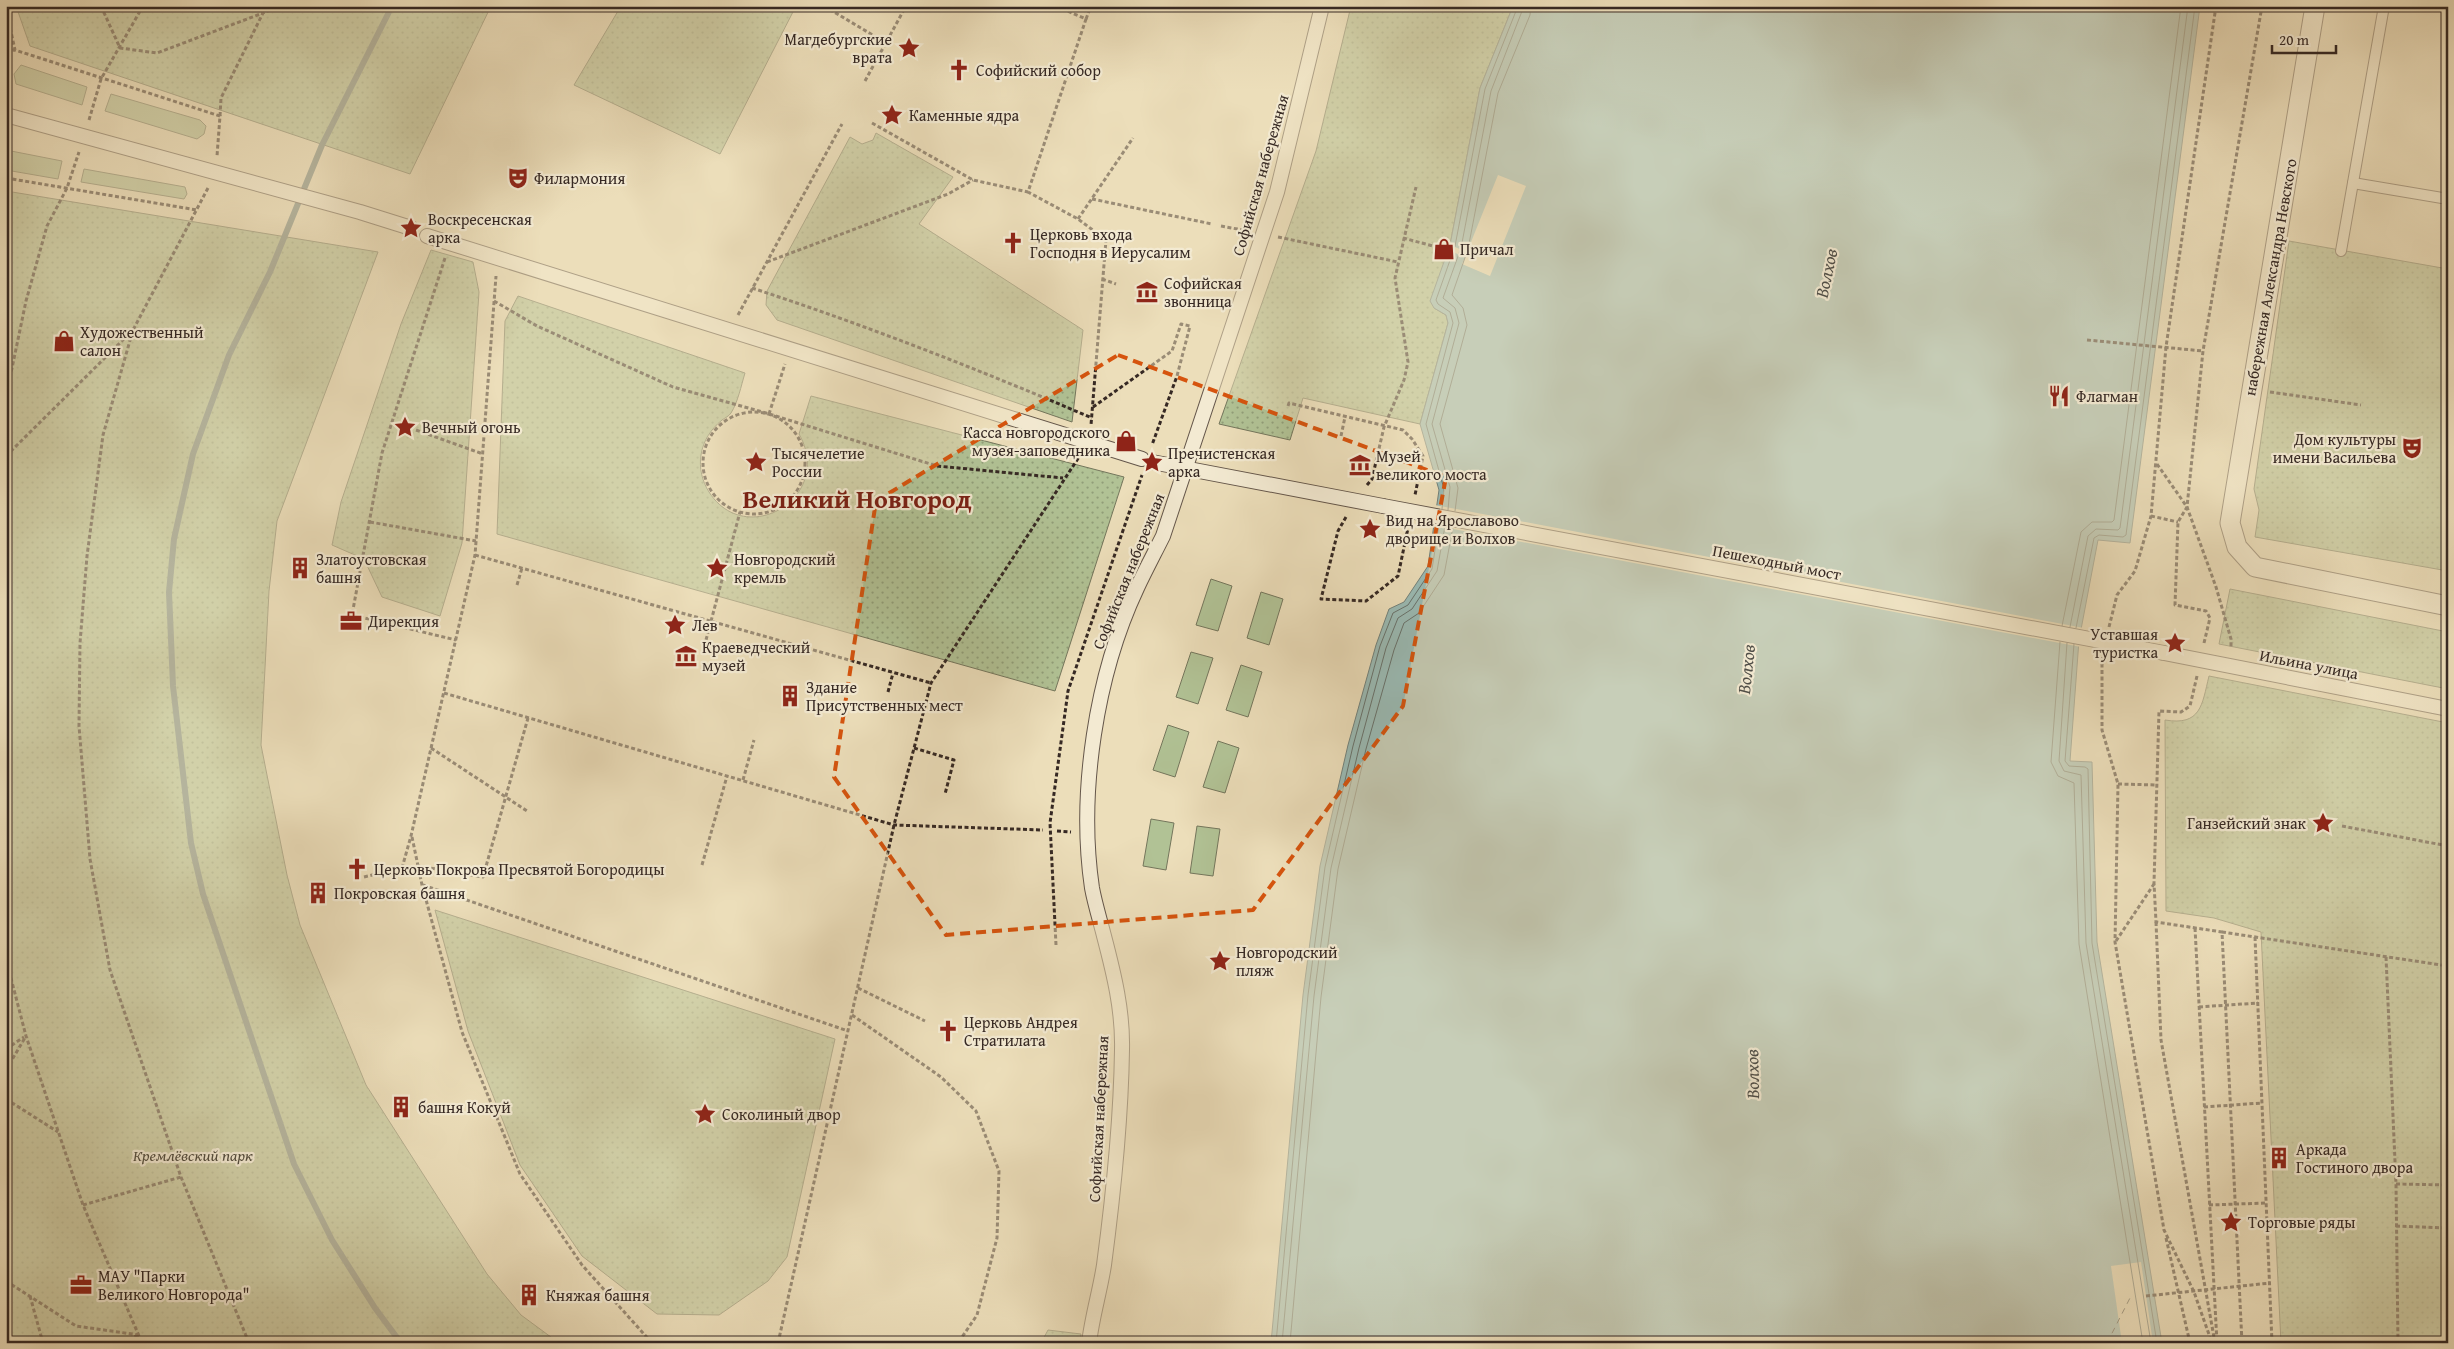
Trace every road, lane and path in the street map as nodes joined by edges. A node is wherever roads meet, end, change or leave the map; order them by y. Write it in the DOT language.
graph roads {
  1 [pos="101,6"];
  2 [pos="143,6"];
  3 [pos="278,6"];
  4 [pos="824,6"];
  5 [pos="906,6"];
  6 [pos="1056,6"];
  7 [pos="1092,6"];
  8 [pos="1322,6"];
  9 [pos="2216,6"];
  10 [pos="2262,6"];
  11 [pos="2315,6"];
  12 [pos="2384,6"];
  13 [pos="6,9"];
  14 [pos="263,13"];
  15 [pos="1086,19"];
  16 [pos="886,43"];
  17 [pos="120,48"];
  18 [pos="15,50"];
  19 [pos="6,51"];
  20 [pos="101,79"];
  21 [pos="865,81"];
  22 [pos="6,115"];
  23 [pos="220,116"];
  24 [pos="872,123"];
  25 [pos="842,124"];
  26 [pos="85,136"];
  27 [pos="1133,138"];
  28 [pos="216,172"];
  29 [pos="6,178"];
  30 [pos="973,180"];
  31 [pos="2353,183"];
  32 [pos="1416,187"];
  33 [pos="67,188"];
  34 [pos="1028,192"];
  35 [pos="1092,199"];
  36 [pos="2448,199"];
  37 [pos="198,210"];
  38 [pos="1078,219"];
  39 [pos="1212,224"];
  40 [pos="1221,226"];
  41 [pos="410,228"];
  42 [pos="1264,234"];
  43 [pos="427,236"];
  44 [pos="1404,238"];
  45 [pos="449,243"];
  46 [pos="1448,250"];
  47 [pos="2341,250"];
  48 [pos="497,258"];
  49 [pos="767,262"];
  50 [pos="1398,262"];
  51 [pos="1102,279"];
  52 [pos="1116,284"];
  53 [pos="752,288"];
  54 [pos="494,301"];
  55 [pos="1180,324"];
  56 [pos="133,330"];
  57 [pos="729,330"];
  58 [pos="2087,340"];
  59 [pos="2166,348"];
  60 [pos="790,349"];
  61 [pos="2203,351"];
  62 [pos="2251,390"];
  63 [pos="6,397"];
  64 [pos="2361,405"];
  65 [pos="1288,406"];
  66 [pos="1093,407"];
  67 [pos="767,413"];
  68 [pos="1345,417"];
  69 [pos="1092,418"];
  70 [pos="1384,426"];
  71 [pos="416,430"];
  72 [pos="1341,436"];
  73 [pos="1089,442"];
  74 [pos="483,454"];
  75 [pos="6,456"];
  76 [pos="2156,464"];
  77 [pos="1186,470"];
  78 [pos="1063,478"];
  79 [pos="1372,479"];
  80 [pos="2187,507"];
  81 [pos="740,512"];
  82 [pos="2151,516"];
  83 [pos="370,522"];
  84 [pos="2178,522"];
  85 [pos="1338,531"];
  86 [pos="476,541"];
  87 [pos="475,555"];
  88 [pos="522,568"];
  89 [pos="517,585"];
  90 [pos="1321,599"];
  91 [pos="2448,606"];
  92 [pos="352,615"];
  93 [pos="351,621"];
  94 [pos="710,622"];
  95 [pos="2109,630"];
  96 [pos="2206,636"];
  97 [pos="456,640"];
  98 [pos="706,640"];
  99 [pos="2164,653"];
  100 [pos="2102,656"];
  101 [pos="2231,666"];
  102 [pos="893,673"];
  103 [pos="931,683"];
  104 [pos="2195,684"];
  105 [pos="888,692"];
  106 [pos="444,693"];
  107 [pos="2448,709"];
  108 [pos="528,718"];
  109 [pos="754,740"];
  110 [pos="431,748"];
  111 [pos="914,748"];
  112 [pos="727,776"];
  113 [pos="743,780"];
  114 [pos="2118,784"];
  115 [pos="2156,784"];
  116 [pos="945,794"];
  117 [pos="506,797"];
  118 [pos="527,811"];
  119 [pos="894,824"];
  120 [pos="2342,826"];
  121 [pos="1043,830"];
  122 [pos="411,836"];
  123 [pos="2448,846"];
  124 [pos="702,865"];
  125 [pos="418,866"];
  126 [pos="364,877"];
  127 [pos="2154,883"];
  128 [pos="422,885"];
  129 [pos="2156,922"];
  130 [pos="2195,928"];
  131 [pos="2222,932"];
  132 [pos="2255,937"];
  133 [pos="2115,942"];
  134 [pos="2386,958"];
  135 [pos="6,959"];
  136 [pos="2448,966"];
  137 [pos="858,988"];
  138 [pos="2258,1003"];
  139 [pos="2199,1007"];
  140 [pos="2226,1007"];
  141 [pos="852,1015"];
  142 [pos="925,1020"];
  143 [pos="848,1031"];
  144 [pos="26,1036"];
  145 [pos="6,1049"];
  146 [pos="6,1070"];
  147 [pos="6,1099"];
  148 [pos="2262,1102"];
  149 [pos="2230,1104"];
  150 [pos="2204,1107"];
  151 [pos="59,1132"];
  152 [pos="181,1177"];
  153 [pos="2396,1184"];
  154 [pos="2448,1185"];
  155 [pos="2266,1203"];
  156 [pos="83,1205"];
  157 [pos="2209,1205"];
  158 [pos="2236,1205"];
  159 [pos="2396,1226"];
  160 [pos="2448,1228"];
  161 [pos="2164,1230"];
  162 [pos="6,1280"];
  163 [pos="2270,1283"];
  164 [pos="2239,1286"];
  165 [pos="2205,1288"];
  166 [pos="2214,1288"];
  167 [pos="2178,1291"];
  168 [pos="2194,1292"];
  169 [pos="30,1296"];
  170 [pos="2146,1296"];
  171 [pos="139,1335"];
  172 [pos="43,1343"];
  173 [pos="123,1343"];
  174 [pos="142,1343"];
  175 [pos="249,1343"];
  176 [pos="652,1343"];
  177 [pos="778,1343"];
  178 [pos="958,1343"];
  179 [pos="1089,1343"];
  180 [pos="2190,1343"];
  181 [pos="2215,1343"];
  182 [pos="2242,1343"];
  183 [pos="2272,1343"];
  184 [pos="2398,1343"];
  1 -- 17 [label="path"];
  2 -- 17 [label="path"];
  3 -- 14 [label="path"];
  4 -- 16 [label="path"];
  5 -- 16 [label="path"];
  6 -- 15 [label="path"];
  7 -- 15 [label="path"];
  8 -- 42 [label="street, Софийская набережная"];
  9 -- 59 [label="path"];
  10 -- 61 [label="path"];
  11 -- 62 [label="street, набережная Александра Невского"];
  12 -- 31 [label="lane"];
  13 -- 18 [label="path"];
  14 -- 17 [label="path"];
  14 -- 23 [label="path"];
  15 -- 34 [label="path"];
  16 -- 21 [label="path"];
  17 -- 20 [label="path"];
  18 -- 19 [label="path"];
  18 -- 20 [label="path"];
  20 -- 23 [label="path"];
  20 -- 26 [label="path"];
  22 -- 26 [label="street"];
  23 -- 28 [label="path"];
  24 -- 30 [label="path"];
  25 -- 49 [label="path"];
  26 -- 28 [label="street"];
  26 -- 33 [label="path"];
  27 -- 35 [label="path"];
  28 -- 37 [label="path"];
  28 -- 41 [label="street"];
  29 -- 33 [label="path"];
  30 -- 34 [label="path"];
  30 -- 49 [label="path"];
  31 -- 36 [label="lane"];
  31 -- 47 [label="lane"];
  32 -- 44 [label="path"];
  33 -- 37 [label="path"];
  33 -- 63 [label="path"];
  34 -- 38 [label="path"];
  35 -- 38 [label="path"];
  35 -- 39 [label="path"];
  37 -- 56 [label="path"];
  38 -- 51 [label="path"];
  40 -- 42 [label="path"];
  42 -- 50 [label="path"];
  42 -- 77 [label="street, Софийская набережная"];
  43 -- 45 [label="street, Пешеходный мост"];
  44 -- 46 [label="path"];
  44 -- 50 [label="path"];
  45 -- 48 [label="street, Пешеходный мост"];
  45 -- 83 [label="path"];
  48 -- 54 [label="path"];
  48 -- 57 [label="street, Пешеходный мост"];
  49 -- 53 [label="path"];
  50 -- 70 [label="path"];
  51 -- 52 [label="path"];
  51 -- 66 [label="path"];
  53 -- 57 [label="path"];
  53 -- 69 [label="path"];
  54 -- 67 [label="path"];
  54 -- 74 [label="path"];
  55 -- 66 [label="path"];
  56 -- 75 [label="path"];
  56 -- 152 [label="path"];
  57 -- 60 [label="street, Пешеходный мост"];
  58 -- 59 [label="path"];
  59 -- 61 [label="path"];
  59 -- 76 [label="path"];
  60 -- 67 [label="path"];
  60 -- 73 [label="street, Пешеходный мост"];
  61 -- 80 [label="path"];
  62 -- 64 [label="path"];
  62 -- 91 [label="street, набережная Александра Невского"];
  65 -- 68 [label="path"];
  66 -- 69 [label="path"];
  67 -- 78 [label="path"];
  67 -- 81 [label="path"];
  67 -- 81 [label="path"];
  68 -- 70 [label="path"];
  68 -- 72 [label="path"];
  69 -- 73 [label="path"];
  70 -- 79 [label="path"];
  71 -- 74 [label="path"];
  73 -- 77 [label="street, Пешеходный мост"];
  73 -- 78 [label="path"];
  74 -- 86 [label="path"];
  76 -- 80 [label="path"];
  76 -- 82 [label="path"];
  77 -- 99 [label="street, Пешеходный мост, bridge"];
  77 -- 179 [label="street, Софийская набережная"];
  78 -- 103 [label="path"];
  80 -- 84 [label="path"];
  80 -- 101 [label="path"];
  81 -- 94 [label="path"];
  82 -- 84 [label="path"];
  82 -- 95 [label="path"];
  83 -- 86 [label="path"];
  83 -- 92 [label="path"];
  84 -- 96 [label="path"];
  85 -- 90 [label="path"];
  86 -- 87 [label="path"];
  87 -- 88 [label="path"];
  87 -- 97 [label="path"];
  88 -- 89 [label="path"];
  88 -- 94 [label="path"];
  92 -- 93 [label="path"];
  92 -- 97 [label="path"];
  94 -- 98 [label="path"];
  94 -- 102 [label="path"];
  97 -- 106 [label="path"];
  99 -- 101 [label="street, Ильина улица"];
  100 -- 114 [label="path"];
  101 -- 107 [label="street, Ильина улица"];
  102 -- 103 [label="path"];
  102 -- 105 [label="path"];
  103 -- 111 [label="path"];
  104 -- 115 [label="path"];
  106 -- 108 [label="path"];
  106 -- 110 [label="path"];
  108 -- 112 [label="path"];
  108 -- 117 [label="path"];
  109 -- 113 [label="path"];
  110 -- 117 [label="path"];
  110 -- 122 [label="path"];
  111 -- 116 [label="path"];
  111 -- 119 [label="path"];
  112 -- 113 [label="path"];
  112 -- 124 [label="path"];
  113 -- 119 [label="path"];
  114 -- 115 [label="path"];
  114 -- 133 [label="path"];
  115 -- 127 [label="path"];
  117 -- 118 [label="path"];
  117 -- 125 [label="path"];
  119 -- 121 [label="path"];
  119 -- 137 [label="path"];
  120 -- 123 [label="path"];
  122 -- 125 [label="path"];
  122 -- 126 [label="path"];
  125 -- 128 [label="path"];
  127 -- 129 [label="path"];
  127 -- 133 [label="path"];
  128 -- 143 [label="path"];
  128 -- 176 [label="path"];
  129 -- 130 [label="path"];
  129 -- 165 [label="path"];
  130 -- 131 [label="path"];
  130 -- 139 [label="path"];
  131 -- 132 [label="path"];
  131 -- 140 [label="path"];
  132 -- 134 [label="path"];
  132 -- 138 [label="path"];
  133 -- 161 [label="path"];
  134 -- 136 [label="path"];
  134 -- 153 [label="path"];
  135 -- 144 [label="path"];
  137 -- 141 [label="path"];
  137 -- 142 [label="path"];
  138 -- 140 [label="path"];
  138 -- 148 [label="path"];
  139 -- 140 [label="path"];
  139 -- 150 [label="path"];
  140 -- 149 [label="path"];
  141 -- 143 [label="path"];
  141 -- 178 [label="path"];
  143 -- 177 [label="path"];
  144 -- 145 [label="path"];
  144 -- 146 [label="path"];
  144 -- 151 [label="path"];
  147 -- 151 [label="path"];
  148 -- 149 [label="path"];
  148 -- 155 [label="path"];
  149 -- 150 [label="path"];
  149 -- 158 [label="path"];
  150 -- 157 [label="path"];
  151 -- 156 [label="path"];
  152 -- 156 [label="path"];
  152 -- 175 [label="path"];
  153 -- 154 [label="path"];
  153 -- 159 [label="path"];
  155 -- 158 [label="path"];
  155 -- 163 [label="path"];
  156 -- 171 [label="path"];
  157 -- 158 [label="path"];
  157 -- 166 [label="path"];
  158 -- 164 [label="path"];
  159 -- 160 [label="path"];
  159 -- 184 [label="path"];
  161 -- 167 [label="path"];
  161 -- 168 [label="path"];
  162 -- 169 [label="path"];
  163 -- 164 [label="path"];
  163 -- 183 [label="path"];
  164 -- 166 [label="path"];
  164 -- 182 [label="path"];
  165 -- 166 [label="path"];
  165 -- 168 [label="path"];
  165 -- 181 [label="path"];
  166 -- 181 [label="path"];
  167 -- 168 [label="path"];
  167 -- 170 [label="path"];
  167 -- 180 [label="path"];
  168 -- 181 [label="path"];
  169 -- 171 [label="path"];
  169 -- 172 [label="path"];
  171 -- 173 [label="path"];
  171 -- 174 [label="path"];
}
